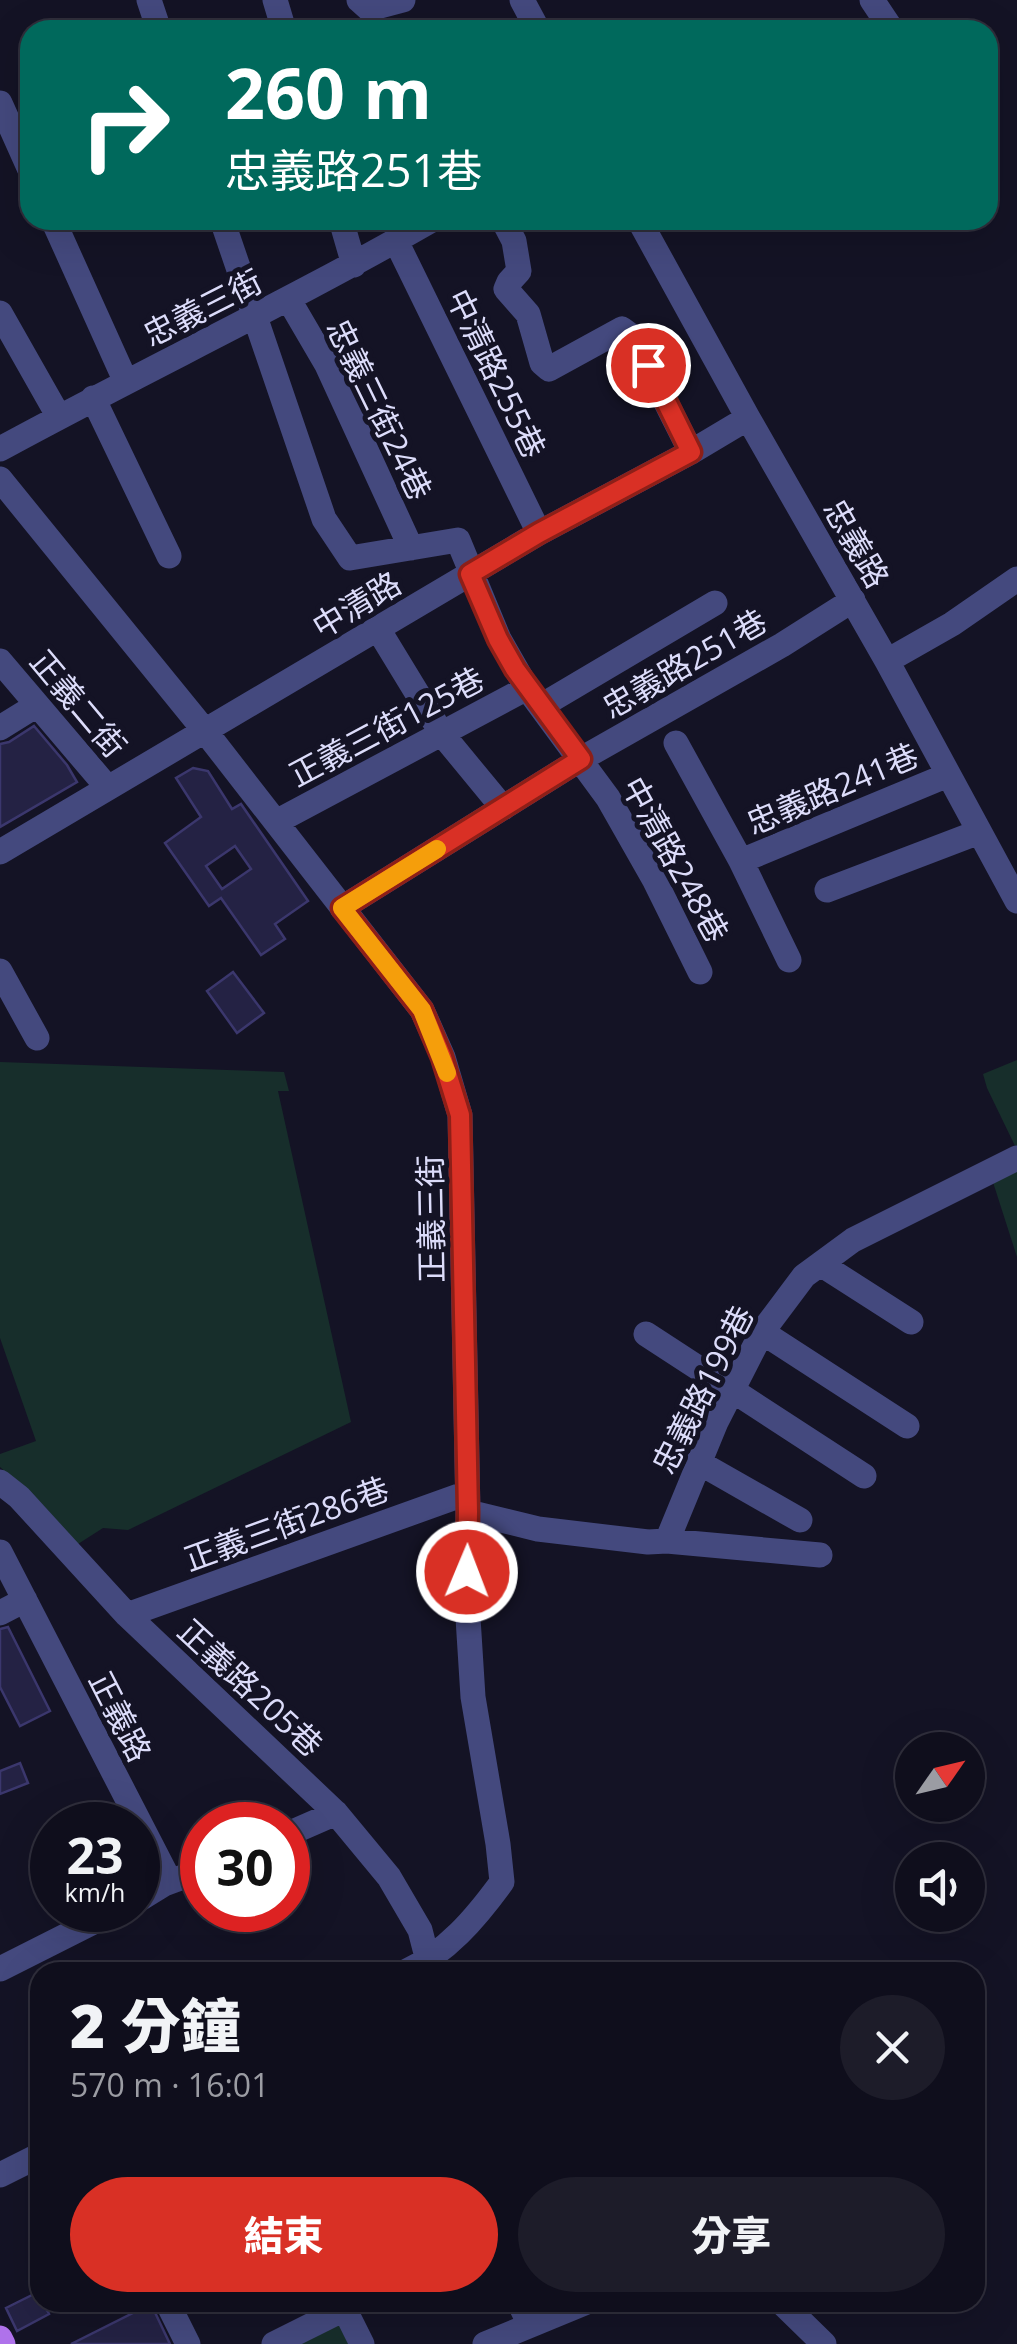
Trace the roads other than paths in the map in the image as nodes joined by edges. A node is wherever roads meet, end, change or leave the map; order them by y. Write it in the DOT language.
graph roads {
  1 [pos="360,0"];
  2 [pos="403,0"];
  3 [pos="0,103"];
  4 [pos="20,148"];
  5 [pos="58,230"];
  6 [pos="225,230"];
  7 [pos="345,230"];
  8 [pos="415,230"];
  9 [pos="508,230"];
  10 [pos="645,230"];
  11 [pos="396,241"];
  12 [pos="354,265"];
  13 [pos="289,300"];
  14 [pos="0,313"];
  15 [pos="254,318"];
  16 [pos="126,382"];
  17 [pos="93,398"];
  18 [pos="59,417"];
  19 [pos="748,418"];
  20 [pos="0,449"];
  21 [pos="691,452"];
  22 [pos="0,479"];
  23 [pos="539,533"];
  24 [pos="411,548"];
  25 [pos="169,556"];
  26 [pos="470,574"];
  27 [pos="1017,579"];
  28 [pos="853,600"];
  29 [pos="714,603"];
  30 [pos="378,628"];
  31 [pos="0,661"];
  32 [pos="887,661"];
  33 [pos="534,697"];
  34 [pos="37,706"];
  35 [pos="0,728"];
  36 [pos="206,731"];
  37 [pos="442,734"];
  38 [pos="676,743"];
  39 [pos="581,759"];
  40 [pos="948,774"];
  41 [pos="108,788"];
  42 [pos="503,808"];
  43 [pos="276,822"];
  44 [pos="979,832"];
  45 [pos="0,852"];
  46 [pos="740,860"];
  47 [pos="826,890"];
  48 [pos="1017,901"];
  49 [pos="342,908"];
  50 [pos="789,960"];
  51 [pos="0,972"];
  52 [pos="700,972"];
  53 [pos="37,1038"];
  54 [pos="1017,1158"];
  55 [pos="822,1264"];
  56 [pos="912,1322"];
  57 [pos="762,1332"];
  58 [pos="646,1334"];
  59 [pos="734,1390"];
  60 [pos="907,1426"];
  61 [pos="698,1462"];
  62 [pos="864,1476"];
  63 [pos="0,1482"];
  64 [pos="468,1502"];
  65 [pos="800,1520"];
  66 [pos="667,1541"];
  67 [pos="0,1552"];
  68 [pos="820,1555"];
  69 [pos="25,1600"];
  70 [pos="0,1613"];
  71 [pos="126,1615"];
  72 [pos="336,1813"];
  73 [pos="310,1824"];
  74 [pos="180,1878"];
  75 [pos="164,1884"];
  76 [pos="160,1886"];
  77 [pos="71,1932"];
  78 [pos="424,1962"];
  79 [pos="432,1962"];
  80 [pos="1,1966"];
  81 [pos="30,2160"];
  82 [pos="0,2174"];
  83 [pos="172,2312"];
  84 [pos="331,2312"];
  85 [pos="345,2312"];
  86 [pos="791,2312"];
  87 [pos="524,2314"];
  88 [pos="188,2344"];
  89 [pos="274,2344"];
  90 [pos="362,2344"];
  91 [pos="485,2344"];
  92 [pos="824,2344"];
  1 -- 2 [label="street"];
  3 -- 4 [label="street"];
  5 -- 16 [label="street"];
  6 -- 15 [label="street"];
  7 -- 12 [label="street"];
  8 -- 11 [label="street, 忠義三街"];
  9 -- 21 [label="street"];
  10 -- 19 [label="street, 忠義路"];
  11 -- 12 [label="street, 忠義三街"];
  11 -- 23 [label="street, 中清路255巷"];
  12 -- 13 [label="street, 忠義三街"];
  13 -- 15 [label="street, 忠義三街"];
  13 -- 24 [label="street, 忠義三街24巷"];
  14 -- 18 [label="street"];
  15 -- 16 [label="street, 忠義三街"];
  15 -- 24 [label="street"];
  16 -- 17 [label="street, 忠義三街"];
  17 -- 18 [label="street, 忠義三街"];
  17 -- 25 [label="street"];
  18 -- 20 [label="street, 忠義三街"];
  19 -- 21 [label="street, 中清路"];
  19 -- 28 [label="street, 忠義路"];
  21 -- 23 [label="street, 中清路"];
  22 -- 36 [label="street, 正義三街"];
  23 -- 26 [label="street, 中清路"];
  24 -- 26 [label="street, 中清路248巷"];
  26 -- 30 [label="street, 中清路"];
  26 -- 33 [label="street, 中清路248巷"];
  27 -- 32 [label="street"];
  28 -- 32 [label="street, 忠義路"];
  28 -- 39 [label="street, 忠義路251巷"];
  29 -- 33 [label="street, 正義三街125巷"];
  30 -- 36 [label="street, 中清路"];
  30 -- 37 [label="street"];
  31 -- 34 [label="street, 正義二街"];
  32 -- 40 [label="street, 忠義路"];
  33 -- 37 [label="street, 正義三街125巷"];
  33 -- 39 [label="street, 中清路248巷"];
  34 -- 35 [label="street"];
  34 -- 41 [label="street, 正義二街"];
  36 -- 41 [label="street, 中清路"];
  36 -- 43 [label="street, 正義三街"];
  37 -- 42 [label="street"];
  37 -- 43 [label="street, 正義三街125巷"];
  38 -- 46 [label="street"];
  39 -- 42 [label="street, 忠義路251巷"];
  39 -- 52 [label="street, 中清路248巷"];
  40 -- 44 [label="street, 忠義路"];
  40 -- 46 [label="street, 忠義路241巷"];
  41 -- 45 [label="street, 中清路"];
  42 -- 49 [label="street, 忠義路251巷"];
  43 -- 49 [label="street, 正義三街"];
  44 -- 47 [label="street"];
  44 -- 48 [label="street, 忠義路"];
  46 -- 50 [label="street"];
  49 -- 64 [label="street, 正義三街"];
  51 -- 53 [label="street"];
  54 -- 55 [label="street, 忠義路199巷"];
  55 -- 56 [label="street"];
  55 -- 57 [label="street, 忠義路199巷"];
  57 -- 59 [label="street, 忠義路199巷"];
  57 -- 60 [label="street"];
  58 -- 59 [label="street"];
  59 -- 61 [label="street, 忠義路199巷"];
  59 -- 62 [label="street"];
  61 -- 65 [label="street"];
  61 -- 66 [label="street, 忠義路199巷"];
  63 -- 71 [label="street, 正義路205巷"];
  64 -- 66 [label="street"];
  64 -- 71 [label="street, 正義三街286巷"];
  64 -- 79 [label="street, 正義三街"];
  66 -- 68 [label="street"];
  67 -- 69 [label="street, 正義路"];
  69 -- 70 [label="street"];
  69 -- 75 [label="street, 正義路"];
  71 -- 72 [label="street, 正義路205巷"];
  72 -- 73 [label="street"];
  72 -- 78 [label="street, 正義路205巷"];
  74 -- 75 [label="street"];
  75 -- 76 [label="street"];
  77 -- 80 [label="street"];
  81 -- 82 [label="street"];
  83 -- 88 [label="street"];
  84 -- 89 [label="street"];
  85 -- 90 [label="street"];
  86 -- 92 [label="street"];
  87 -- 91 [label="street"];
}
